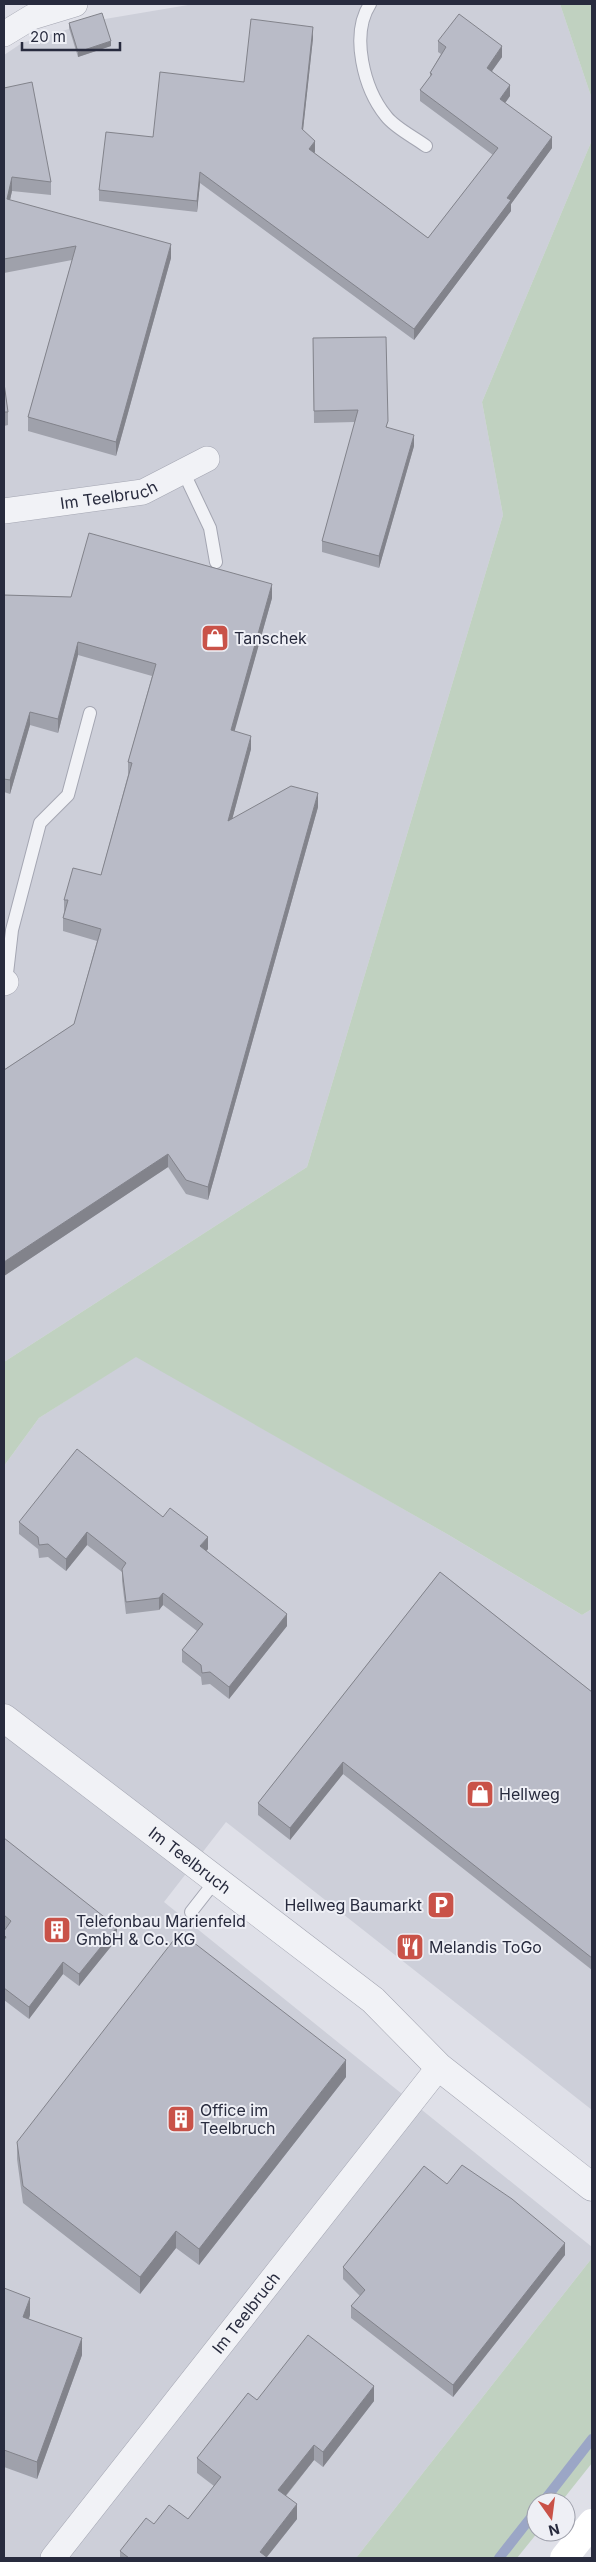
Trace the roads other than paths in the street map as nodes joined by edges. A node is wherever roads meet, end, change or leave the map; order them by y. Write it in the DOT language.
graph roads {
  1 [pos="75,4"];
  2 [pos="370,4"];
  3 [pos="4,34"];
  4 [pos="426,146"];
  5 [pos="207,459"];
  6 [pos="183,471"];
  7 [pos="4,511"];
  8 [pos="216,562"];
  9 [pos="90,713"];
  10 [pos="5,983"];
  11 [pos="4,1718"];
  12 [pos="216,1880"];
  13 [pos="191,1912"];
  14 [pos="439,2067"];
  15 [pos="592,2186"];
  16 [pos="592,2523"];
  17 [pos="53,2558"];
  18 [pos="564,2558"];
  1 -- 3 [label="street"];
  2 -- 4 [label="lane"];
  5 -- 6 [label="street, Im Teelbruch"];
  6 -- 7 [label="street, Im Teelbruch"];
  6 -- 8 [label="lane"];
  9 -- 10 [label="lane"];
  11 -- 12 [label="street, Im Teelbruch"];
  12 -- 13 [label="lane"];
  12 -- 14 [label="street, Im Teelbruch"];
  14 -- 15 [label="street, Im Teelbruch"];
  14 -- 17 [label="street, Im Teelbruch"];
  16 -- 18 [label="main road"];
}
